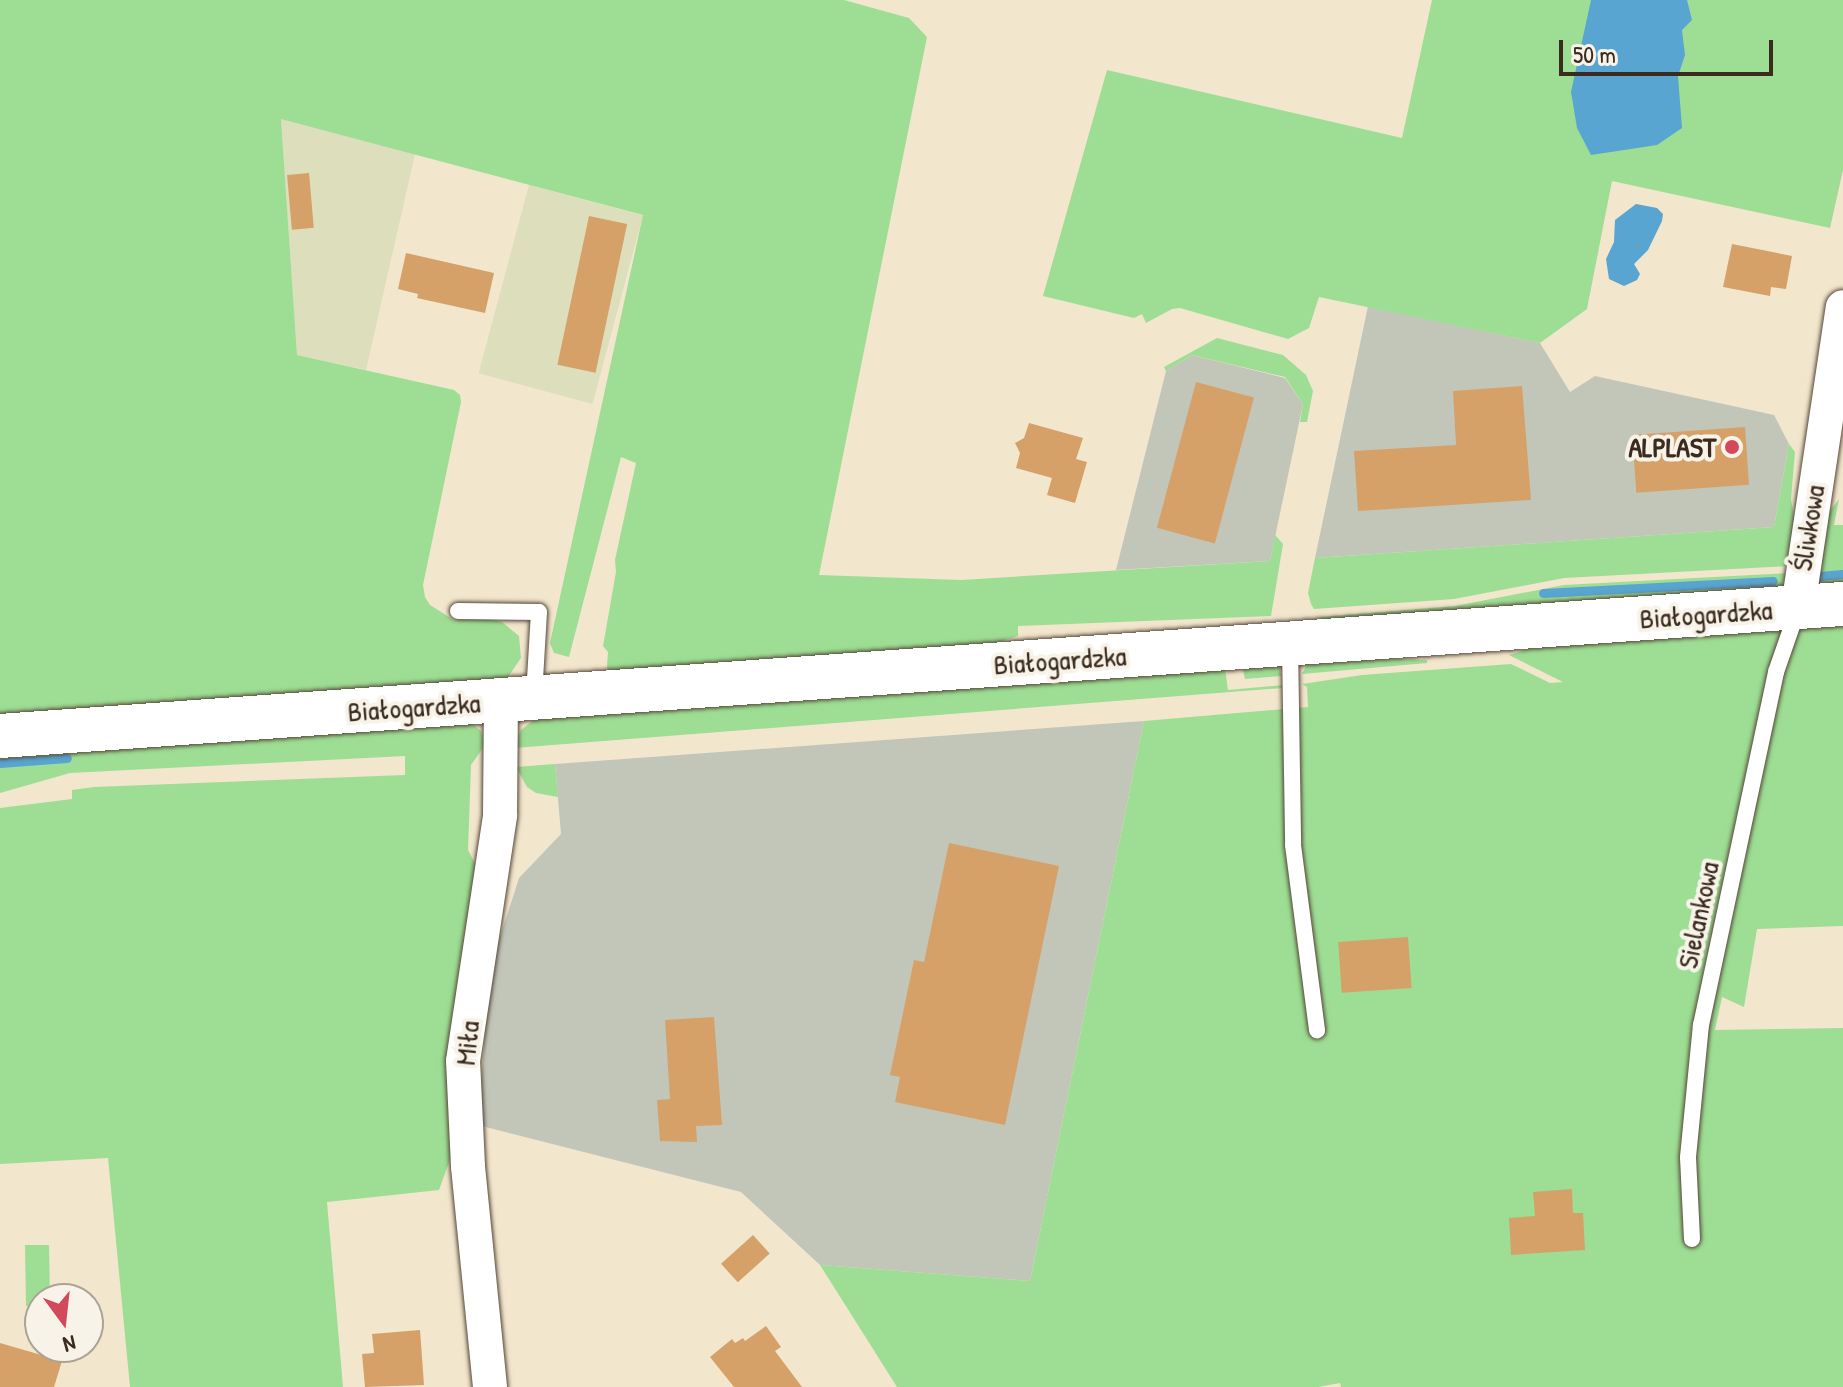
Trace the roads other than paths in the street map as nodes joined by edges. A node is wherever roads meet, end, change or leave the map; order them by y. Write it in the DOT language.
graph roads {
  1 [pos="1843,307"];
  2 [pos="1843,604"];
  3 [pos="1798,607"];
  4 [pos="458,611"];
  5 [pos="1290,643"];
  6 [pos="518,700"];
  7 [pos="0,736"];
  8 [pos="1317,1030"];
  9 [pos="1692,1239"];
  10 [pos="490,1387"];
  1 -- 3 [label="street, Śliwkowa"];
  2 -- 3 [label="main road, Białogardzka"];
  3 -- 5 [label="main road, Białogardzka"];
  3 -- 9 [label="lane, Sielankowa"];
  4 -- 6 [label="lane"];
  5 -- 6 [label="main road, Białogardzka"];
  5 -- 8 [label="lane"];
  6 -- 7 [label="main road, Białogardzka"];
  6 -- 10 [label="street, Miła"];
}
